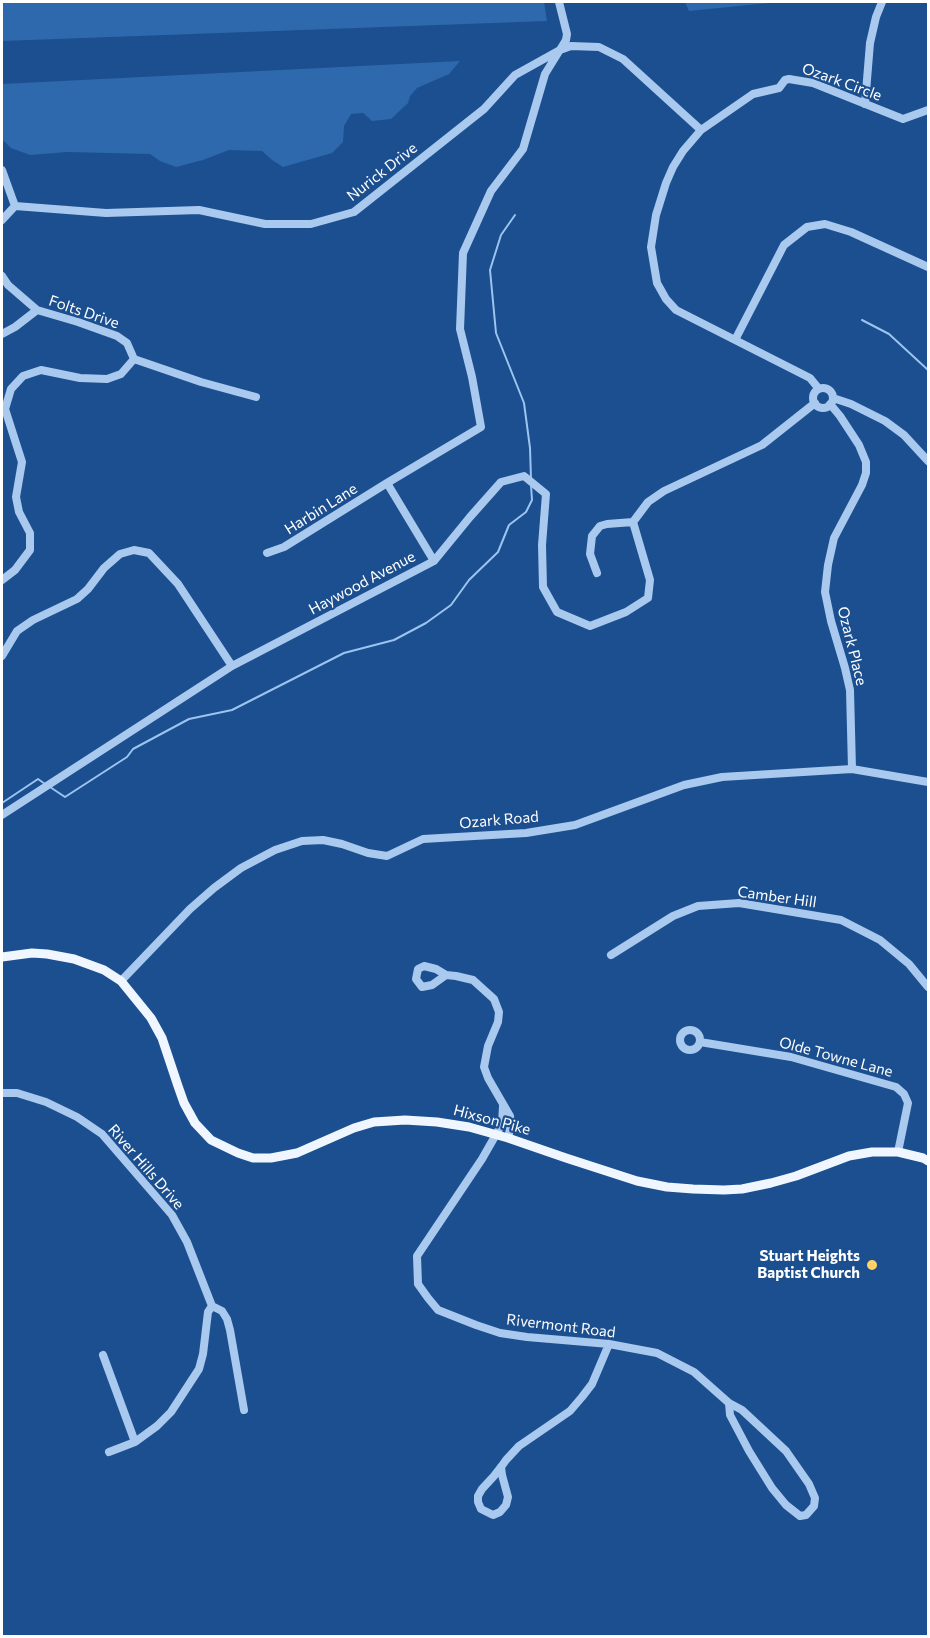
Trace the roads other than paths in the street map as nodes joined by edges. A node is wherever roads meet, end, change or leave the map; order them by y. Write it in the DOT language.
graph roads {
  1 [pos="559,2"];
  2 [pos="882,2"];
  3 [pos="560,50"];
  4 [pos="865,104"];
  5 [pos="928,110"];
  6 [pos="701,130"];
  7 [pos="2,170"];
  8 [pos="15,207"];
  9 [pos="2,220"];
  10 [pos="928,267"];
  11 [pos="2,276"];
  12 [pos="37,310"];
  13 [pos="2,334"];
  14 [pos="735,340"];
  15 [pos="134,359"];
  16 [pos="819,389"];
  17 [pos="256,398"];
  18 [pos="832,401"];
  19 [pos="815,403"];
  20 [pos="928,461"];
  21 [pos="387,483"];
  22 [pos="633,522"];
  23 [pos="267,553"];
  24 [pos="434,561"];
  25 [pos="597,573"];
  26 [pos="2,580"];
  27 [pos="2,656"];
  28 [pos="232,666"];
  29 [pos="852,769"];
  30 [pos="928,782"];
  31 [pos="2,815"];
  32 [pos="611,955"];
  33 [pos="2,957"];
  34 [pos="446,975"];
  35 [pos="121,981"];
  36 [pos="928,987"];
  37 [pos="700,1042"];
  38 [pos="2,1093"];
  39 [pos="503,1106"];
  40 [pos="495,1134"];
  41 [pos="508,1138"];
  42 [pos="898,1152"];
  43 [pos="928,1161"];
  44 [pos="212,1306"];
  45 [pos="609,1344"];
  46 [pos="103,1354"];
  47 [pos="729,1403"];
  48 [pos="244,1410"];
  49 [pos="135,1442"];
  50 [pos="109,1452"];
  51 [pos="501,1467"];
  1 -- 3 [label="street"];
  2 -- 4 [label="street"];
  3 -- 6 [label="street, Nurick Drive"];
  3 -- 8 [label="street, Nurick Drive"];
  3 -- 21 [label="street, Harbin Lane"];
  4 -- 5 [label="street, Ozark Circle"];
  4 -- 6 [label="street, Ozark Circle"];
  6 -- 14 [label="street, Ozark Circle"];
  7 -- 8 [label="street"];
  8 -- 9 [label="street"];
  10 -- 14 [label="street"];
  11 -- 12 [label="street, Folts Drive"];
  12 -- 13 [label="street"];
  12 -- 15 [label="street, Folts Drive"];
  14 -- 16 [label="street, Ozark Circle"];
  15 -- 17 [label="street"];
  15 -- 26 [label="street"];
  16 -- 18 [label="street"];
  16 -- 19 [label="street"];
  18 -- 19 [label="street"];
  18 -- 20 [label="street"];
  18 -- 29 [label="street, Ozark Place"];
  19 -- 22 [label="street"];
  21 -- 23 [label="street, Harbin Lane"];
  21 -- 24 [label="street"];
  22 -- 24 [label="street, Haywood Avenue"];
  22 -- 25 [label="street"];
  24 -- 28 [label="street, Haywood Avenue"];
  27 -- 28 [label="street"];
  28 -- 31 [label="street, Haywood Avenue"];
  29 -- 30 [label="street, Ozark Road"];
  29 -- 35 [label="street, Ozark Road"];
  32 -- 36 [label="street, Camber Hill"];
  33 -- 35 [label="main road, Hixson Pike"];
  34 -- 39 [label="street"];
  35 -- 40 [label="main road, Hixson Pike"];
  37 -- 42 [label="street, Olde Towne Lane"];
  38 -- 44 [label="street, River Hills Drive"];
  39 -- 40 [label="street, Rivermont Road"];
  39 -- 41 [label="street"];
  40 -- 41 [label="main road, Hixson Pike"];
  40 -- 45 [label="street, Rivermont Road"];
  41 -- 42 [label="main road, Hixson Pike"];
  42 -- 43 [label="main road, Hixson Pike"];
  44 -- 48 [label="street, River Hills Drive"];
  44 -- 49 [label="street"];
  45 -- 47 [label="street, Rivermont Road"];
  45 -- 51 [label="street"];
  46 -- 49 [label="street"];
  47 -- 47 [label="street, Rivermont Road"];
  49 -- 50 [label="street"];
  51 -- 51 [label="street"];
}
